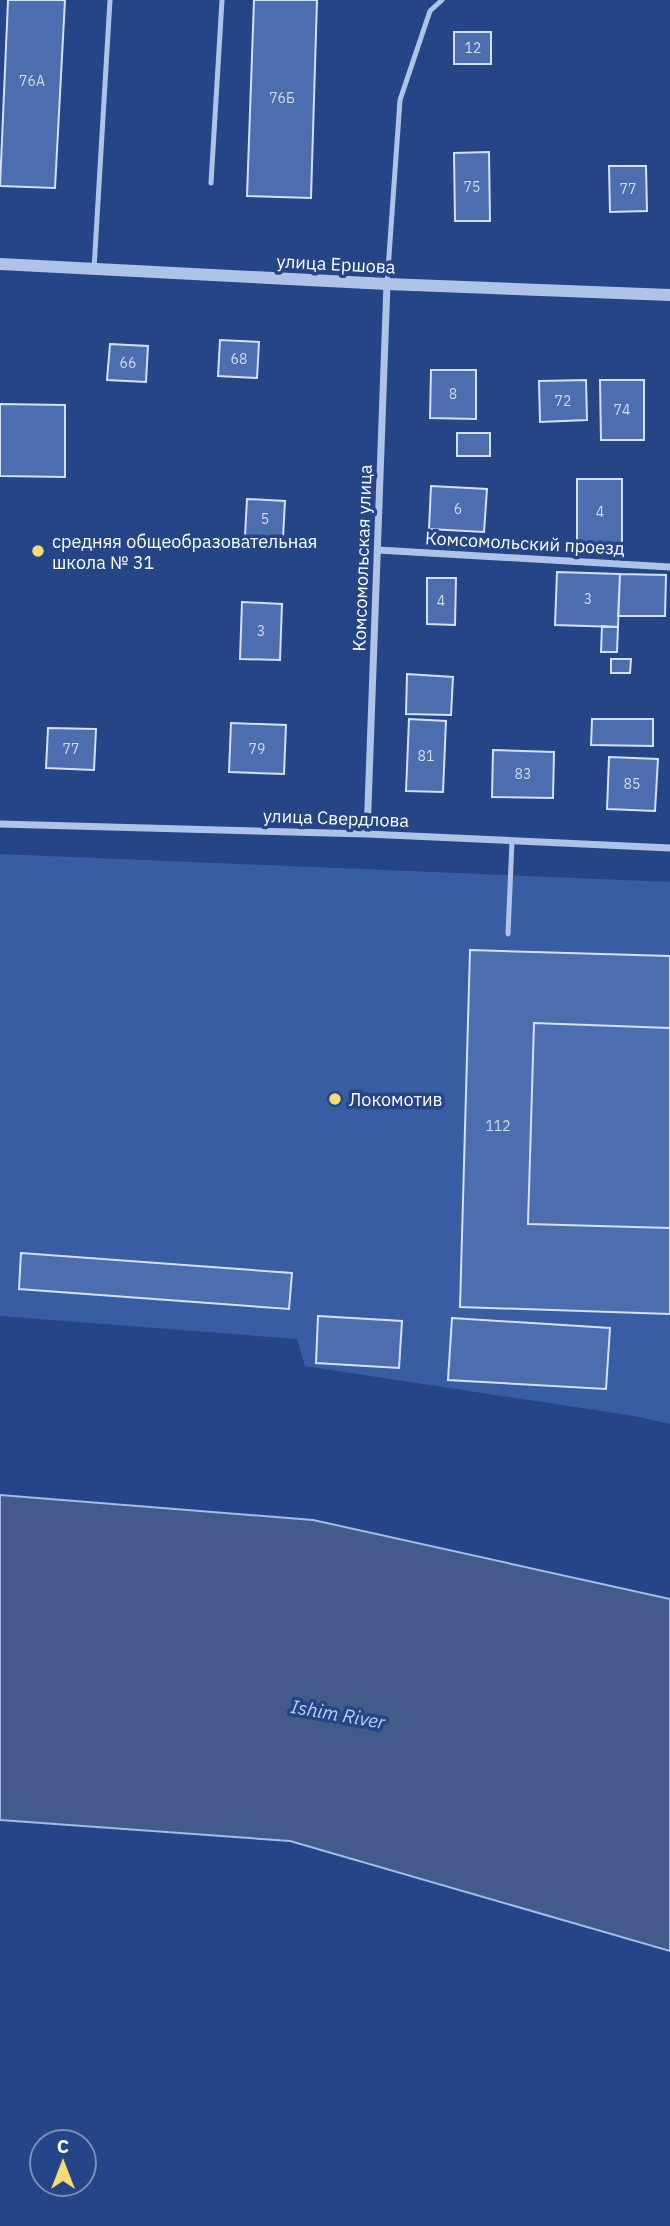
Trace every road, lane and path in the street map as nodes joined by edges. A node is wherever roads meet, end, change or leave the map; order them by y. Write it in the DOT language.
graph roads {
  1 [pos="110,0"];
  2 [pos="222,0"];
  3 [pos="442,0"];
  4 [pos="211,183"];
  5 [pos="0,264"];
  6 [pos="94,269"];
  7 [pos="387,284"];
  8 [pos="670,295"];
  9 [pos="378,550"];
  10 [pos="670,567"];
  11 [pos="0,824"];
  12 [pos="367,834"];
  13 [pos="512,841"];
  14 [pos="670,848"];
  15 [pos="508,934"];
  1 -- 6 [label="lane"];
  2 -- 4 [label="lane"];
  3 -- 7 [label="lane"];
  5 -- 6 [label="street, улица Ершова"];
  6 -- 7 [label="street, улица Ершова"];
  7 -- 8 [label="street, улица Ершова"];
  7 -- 9 [label="street, Комсомольская улица"];
  9 -- 10 [label="street, Комсомольский проезд"];
  9 -- 12 [label="street, Комсомольская улица"];
  11 -- 12 [label="street, улица Свердлова"];
  12 -- 13 [label="street, улица Свердлова"];
  13 -- 14 [label="street, улица Свердлова"];
  13 -- 15 [label="lane"];
}
